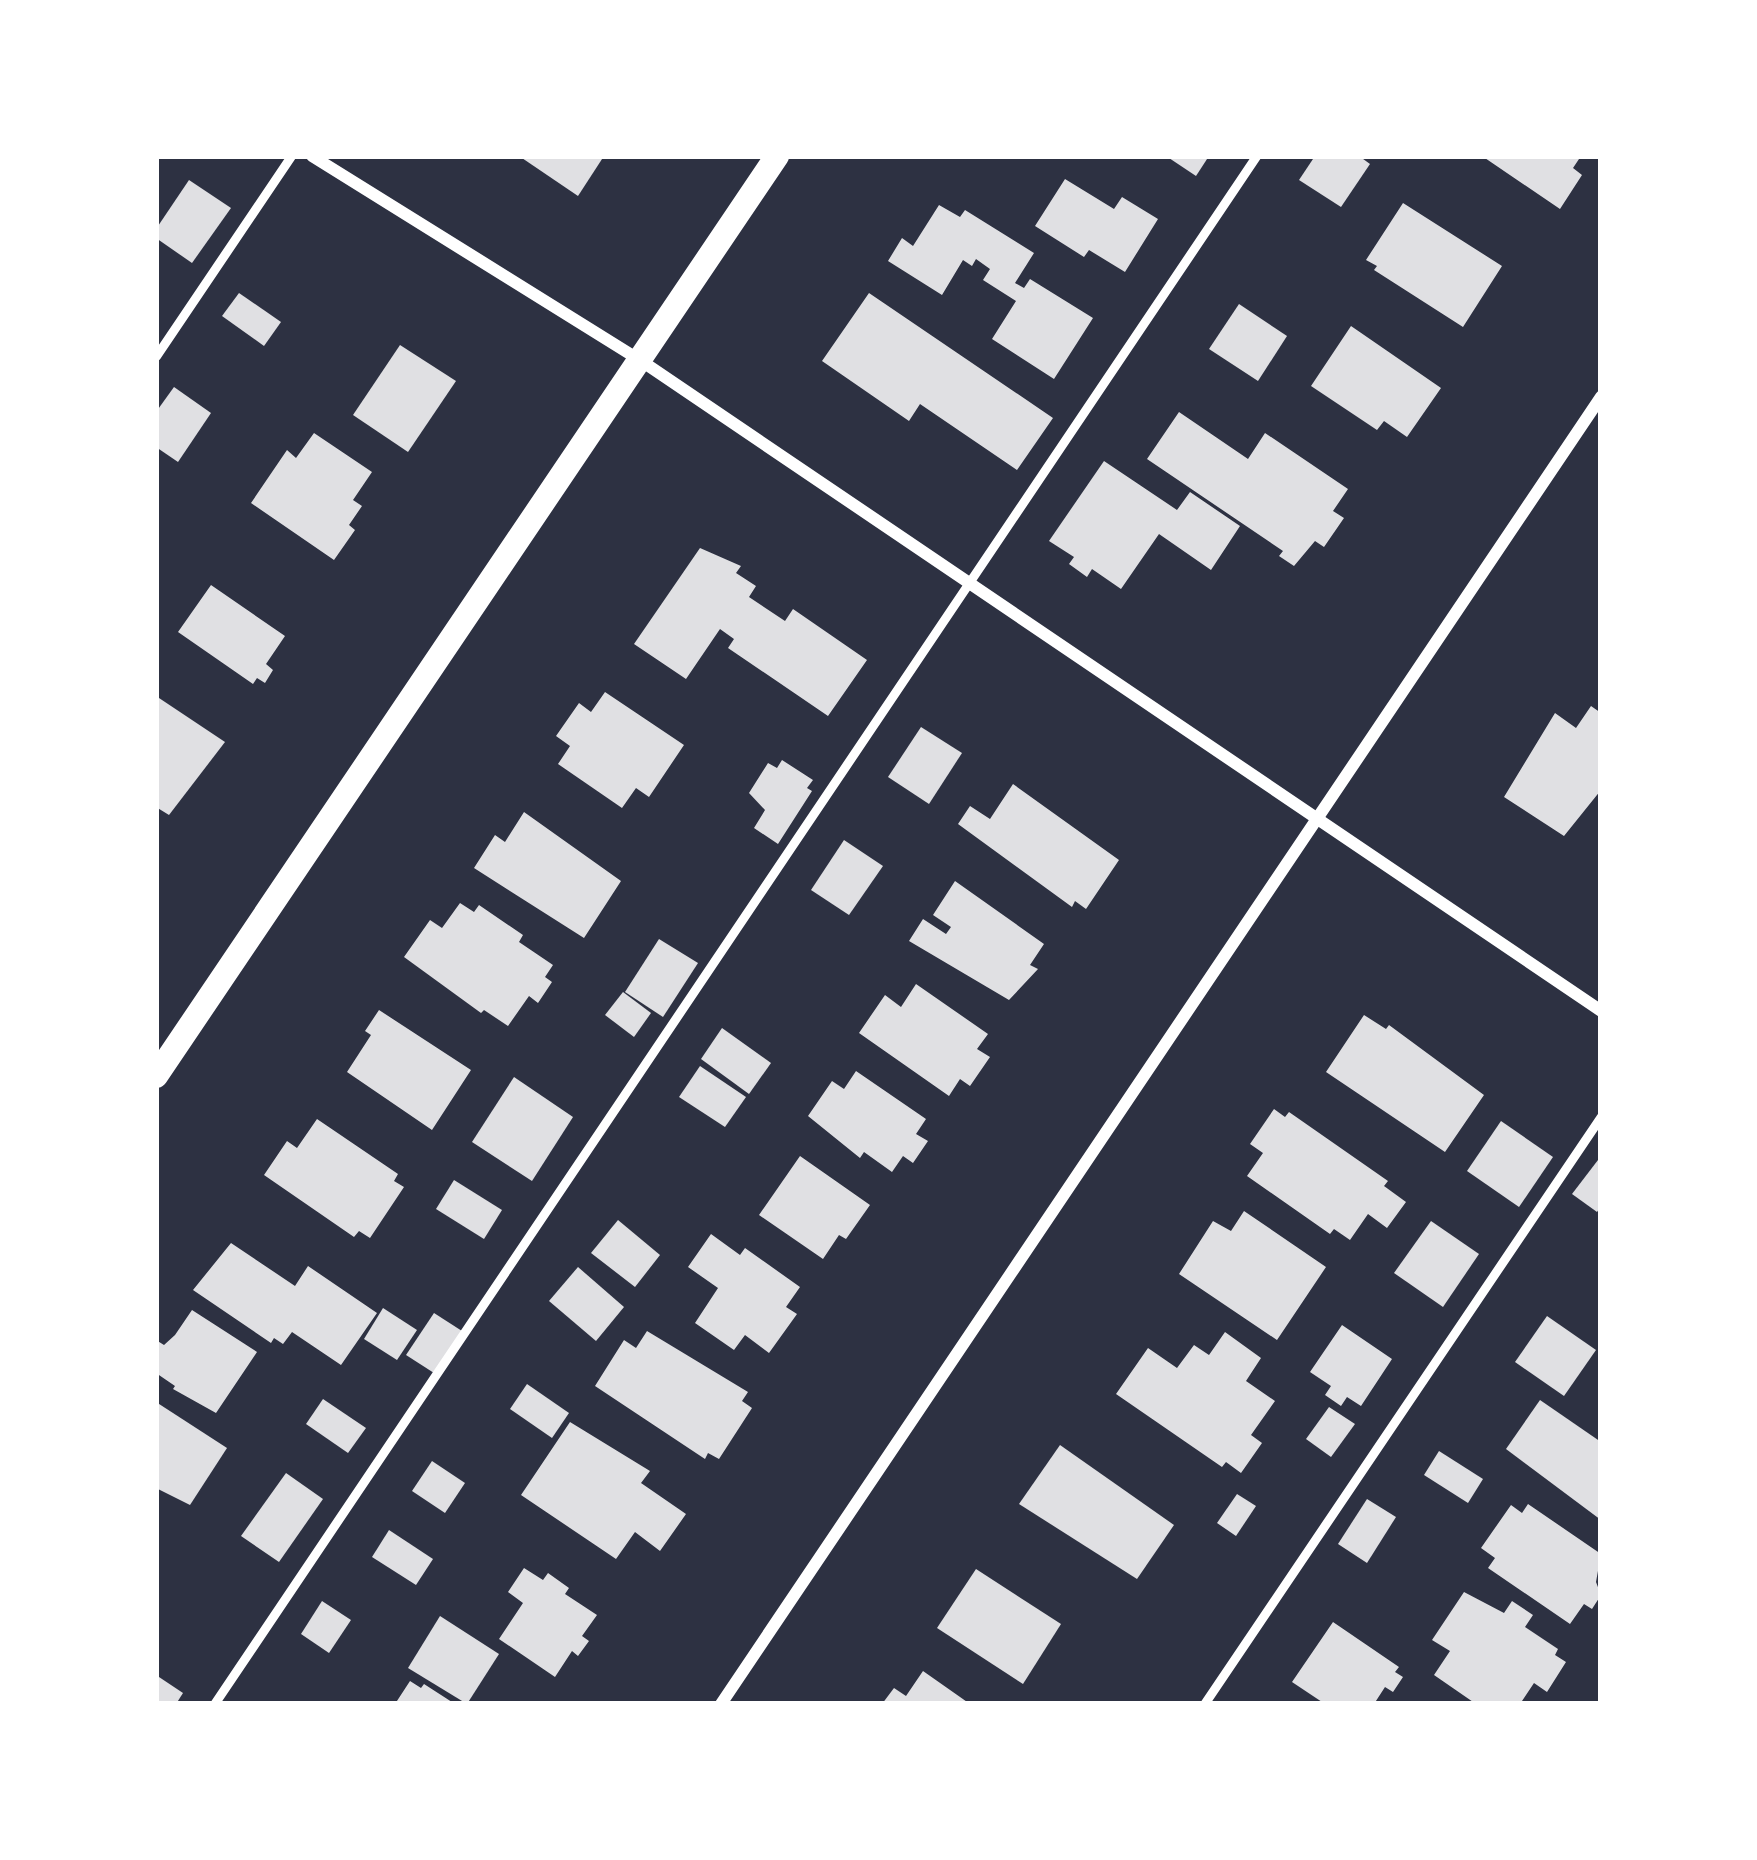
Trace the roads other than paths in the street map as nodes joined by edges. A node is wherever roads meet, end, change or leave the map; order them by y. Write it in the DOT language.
graph roads {
  1 [pos="291,156"];
  2 [pos="312,156"];
  3 [pos="777,156"];
  4 [pos="1256,156"];
  5 [pos="156,356"];
  6 [pos="640,360"];
  7 [pos="1601,397"];
  8 [pos="968,582"];
  9 [pos="1317,819"];
  10 [pos="1601,1011"];
  11 [pos="156,1076"];
  12 [pos="1601,1116"];
  13 [pos="214,1704"];
  14 [pos="721,1704"];
  15 [pos="1204,1704"];
  1 -- 5 [label="lane"];
  2 -- 6 [label="street"];
  3 -- 6 [label="main road"];
  4 -- 8 [label="lane"];
  6 -- 8 [label="street"];
  6 -- 11 [label="main road"];
  7 -- 9 [label="street"];
  8 -- 9 [label="street"];
  8 -- 13 [label="lane"];
  9 -- 10 [label="street"];
  9 -- 14 [label="street"];
  12 -- 15 [label="lane"];
}
